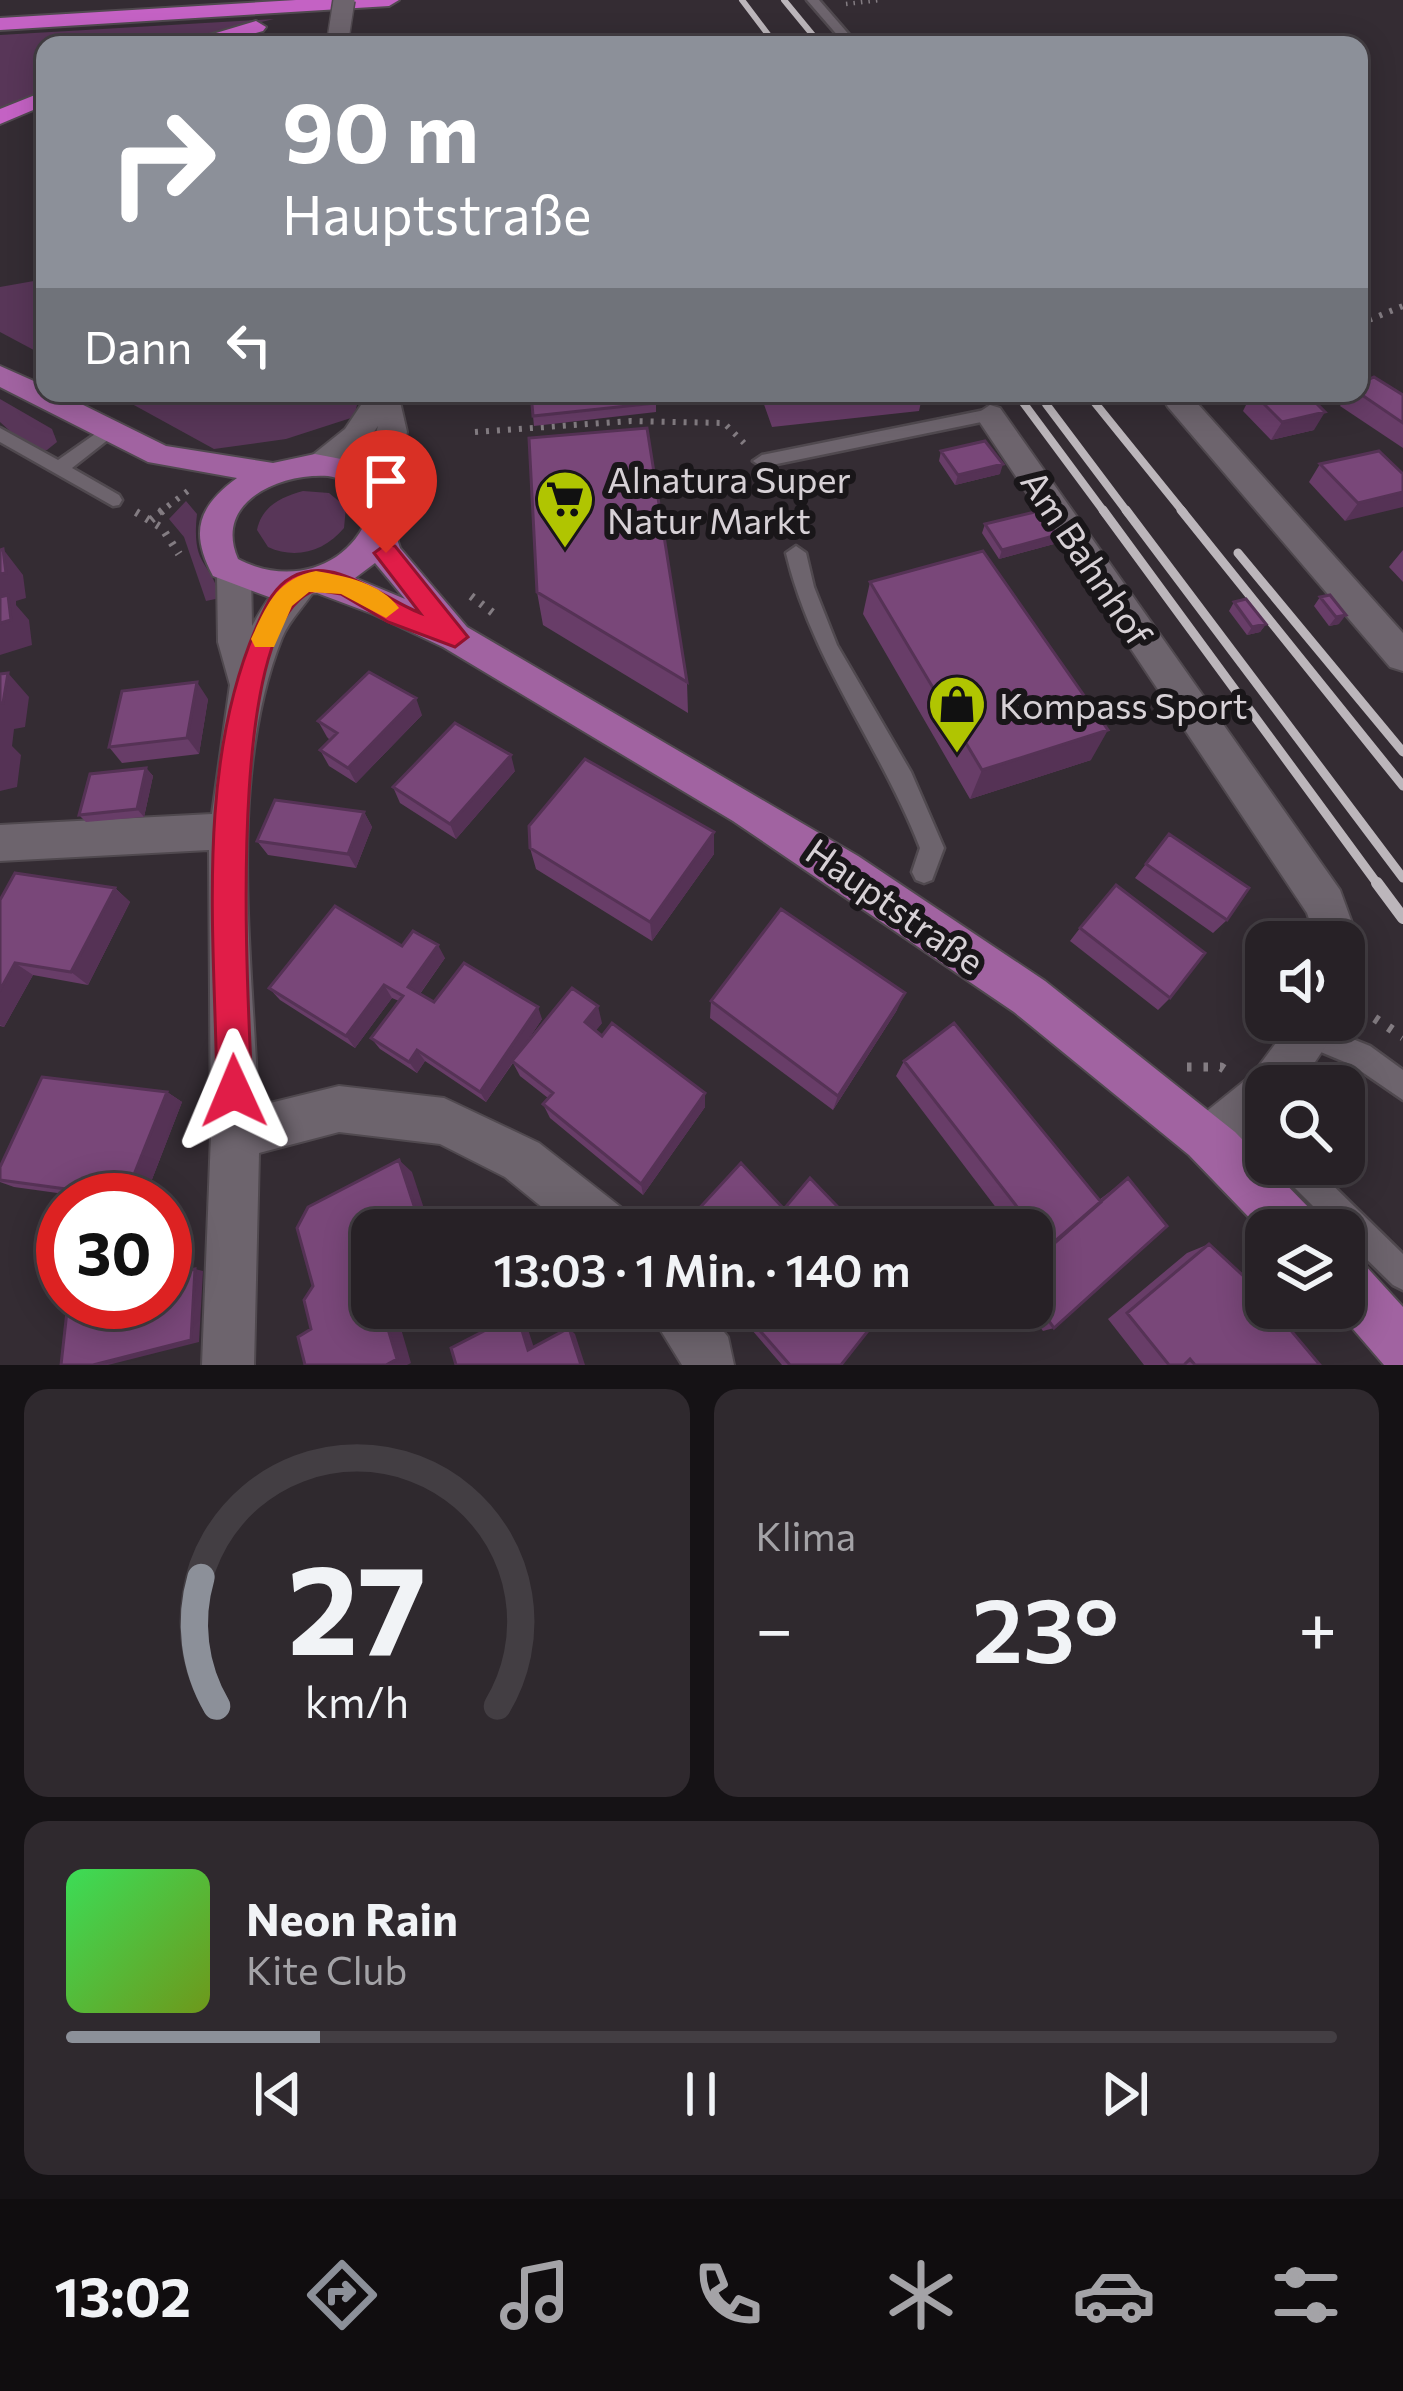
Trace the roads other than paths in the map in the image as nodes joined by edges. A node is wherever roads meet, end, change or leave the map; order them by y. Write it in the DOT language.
graph roads {
  1 [pos="125,0"];
  2 [pos="388,0"];
  3 [pos="813,0"];
  4 [pos="355,1"];
  5 [pos="0,6"];
  6 [pos="0,24"];
  7 [pos="220,36"];
  8 [pos="340,36"];
  9 [pos="843,36"];
  10 [pos="36,101"];
  11 [pos="0,118"];
  12 [pos="0,375"];
  13 [pos="36,393"];
  14 [pos="53,402"];
  15 [pos="378,402"];
  16 [pos="387,402"];
  17 [pos="1177,402"];
  18 [pos="990,415"];
  19 [pos="108,430"];
  20 [pos="0,434"];
  21 [pos="159,455"];
  22 [pos="762,461"];
  23 [pos="315,465"];
  24 [pos="58,469"];
  25 [pos="271,473"];
  26 [pos="376,488"];
  27 [pos="113,500"];
  28 [pos="217,519"];
  29 [pos="379,534"];
  30 [pos="796,553"];
  31 [pos="234,574"];
  32 [pos="309,582"];
  33 [pos="455,637"];
  34 [pos="1403,656"];
  35 [pos="247,682"];
  36 [pos="230,831"];
  37 [pos="0,843"];
  38 [pos="924,872"];
  39 [pos="1331,921"];
  40 [pos="1338,1041"];
  41 [pos="1403,1087"];
  42 [pos="1245,1117"];
  43 [pos="235,1135"];
  44 [pos="1209,1140"];
  45 [pos="1312,1185"];
  46 [pos="583,1209"];
  47 [pos="1275,1209"];
  48 [pos="1403,1275"];
  49 [pos="1365,1303"];
  50 [pos="689,1329"];
  51 [pos="1403,1346"];
  52 [pos="228,1365"];
  53 [pos="708,1365"];
  1 -- 5 [label="highway"];
  2 -- 4 [label="highway"];
  3 -- 9 [label="lane"];
  4 -- 6 [label="highway"];
  4 -- 7 [label="highway"];
  4 -- 8 [label="street, bridge"];
  10 -- 11 [label="highway"];
  12 -- 13 [label="main road"];
  14 -- 19 [label="main road"];
  15 -- 23 [label="street"];
  16 -- 26 [label="street"];
  17 -- 34 [label="street"];
  18 -- 22 [label="lane"];
  18 -- 39 [label="street, Am Bahnhof"];
  19 -- 21 [label="main road"];
  19 -- 24 [label="lane"];
  20 -- 24 [label="lane"];
  21 -- 25 [label="main road"];
  21 -- 28 [label="main road"];
  23 -- 25 [label="main road"];
  23 -- 26 [label="main road"];
  24 -- 27 [label="lane"];
  25 -- 28 [label="main road"];
  26 -- 29 [label="main road"];
  28 -- 31 [label="main road"];
  29 -- 32 [label="main road"];
  29 -- 33 [label="main road, Hauptstraße"];
  30 -- 38 [label="lane"];
  31 -- 32 [label="main road"];
  31 -- 35 [label="street"];
  32 -- 33 [label="main road, Hauptstraße"];
  32 -- 35 [label="street"];
  33 -- 44 [label="main road, Hauptstraße"];
  35 -- 36 [label="street"];
  36 -- 37 [label="street"];
  36 -- 43 [label="street"];
  40 -- 41 [label="lane"];
  42 -- 44 [label="street"];
  43 -- 46 [label="street"];
  43 -- 52 [label="street"];
  44 -- 47 [label="main road, Hauptstraße"];
  45 -- 48 [label="lane"];
  49 -- 51 [label="main road"];
  50 -- 53 [label="street"];
}
